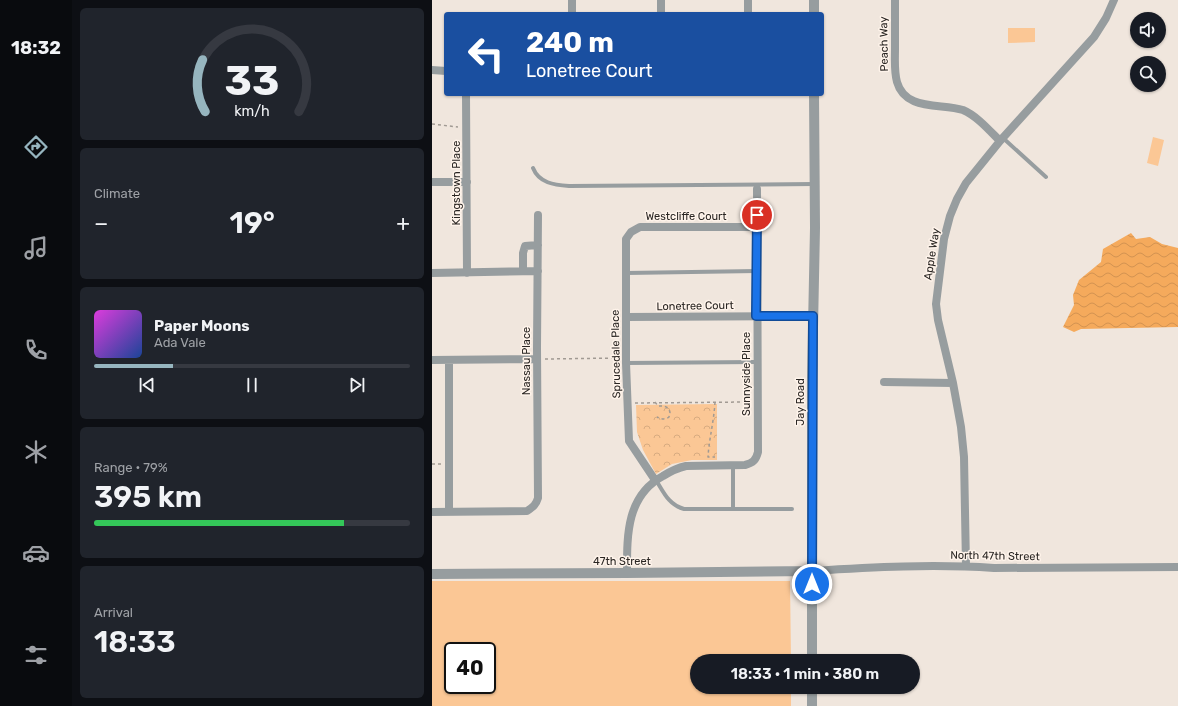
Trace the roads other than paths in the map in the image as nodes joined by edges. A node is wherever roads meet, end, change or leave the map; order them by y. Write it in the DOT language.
graph roads {
  1 [pos="572,0"];
  2 [pos="661,0"];
  3 [pos="748,0"];
  4 [pos="814,0"];
  5 [pos="895,0"];
  6 [pos="1114,0"];
  7 [pos="572,12"];
  8 [pos="661,12"];
  9 [pos="748,12"];
  10 [pos="814,12"];
  11 [pos="432,70"];
  12 [pos="444,70"];
  13 [pos="466,96"];
  14 [pos="814,96"];
  15 [pos="1002,139"];
  16 [pos="533,168"];
  17 [pos="1046,177"];
  18 [pos="432,182"];
  19 [pos="467,182"];
  20 [pos="815,184"];
  21 [pos="757,189"];
  22 [pos="538,215"];
  23 [pos="640,227"];
  24 [pos="757,227"];
  25 [pos="538,245"];
  26 [pos="523,271"];
  27 [pos="538,271"];
  28 [pos="757,271"];
  29 [pos="432,273"];
  30 [pos="467,273"];
  31 [pos="626,273"];
  32 [pos="756,316"];
  33 [pos="813,316"];
  34 [pos="626,317"];
  35 [pos="537,359"];
  36 [pos="432,360"];
  37 [pos="448,360"];
  38 [pos="626,360"];
  39 [pos="757,362"];
  40 [pos="884,382"];
  41 [pos="953,383"];
  42 [pos="733,466"];
  43 [pos="655,480"];
  44 [pos="733,509"];
  45 [pos="792,509"];
  46 [pos="432,512"];
  47 [pos="449,512"];
  48 [pos="966,566"];
  49 [pos="1178,567"];
  50 [pos="812,570"];
  51 [pos="627,573"];
  52 [pos="432,574"];
  53 [pos="812,654"];
  54 [pos="812,694"];
  55 [pos="812,706"];
  1 -- 7 [label="street"];
  2 -- 8 [label="street"];
  3 -- 9 [label="street"];
  4 -- 10 [label="street"];
  5 -- 15 [label="street, Peach Way"];
  6 -- 15 [label="street, Apple Way"];
  11 -- 12 [label="street"];
  13 -- 19 [label="street, Kingstown Place"];
  14 -- 20 [label="street, Jay Road"];
  15 -- 17 [label="lane"];
  15 -- 41 [label="street, Apple Way"];
  16 -- 20 [label="lane"];
  18 -- 19 [label="street"];
  19 -- 30 [label="street, Kingstown Place"];
  20 -- 33 [label="street, Jay Road"];
  21 -- 24 [label="street, Sunnyside Place"];
  22 -- 25 [label="street, Nassau Place"];
  23 -- 24 [label="street, Westcliffe Court"];
  23 -- 31 [label="street, Sprucedale Place"];
  24 -- 28 [label="street, Sunnyside Place"];
  25 -- 26 [label="street"];
  25 -- 27 [label="street, Nassau Place"];
  26 -- 27 [label="street"];
  26 -- 30 [label="street"];
  27 -- 35 [label="street, Nassau Place"];
  28 -- 31 [label="lane"];
  28 -- 32 [label="street, Sunnyside Place"];
  29 -- 30 [label="street"];
  31 -- 34 [label="street, Sprucedale Place"];
  32 -- 33 [label="street, Lonetree Court"];
  32 -- 34 [label="street, Lonetree Court"];
  32 -- 39 [label="street, Sunnyside Place"];
  33 -- 50 [label="street, Jay Road"];
  34 -- 38 [label="street, Sprucedale Place"];
  35 -- 37 [label="street"];
  35 -- 47 [label="street, Nassau Place"];
  36 -- 37 [label="street"];
  37 -- 47 [label="street"];
  38 -- 39 [label="lane"];
  38 -- 43 [label="street, Sprucedale Place"];
  39 -- 42 [label="street, Sunnyside Place"];
  40 -- 41 [label="street"];
  41 -- 48 [label="street, Apple Way"];
  42 -- 43 [label="street"];
  42 -- 44 [label="lane"];
  43 -- 44 [label="lane"];
  43 -- 51 [label="street"];
  44 -- 45 [label="lane"];
  46 -- 47 [label="street"];
  48 -- 49 [label="street, North 47th Street"];
  48 -- 50 [label="street, North 47th Street"];
  50 -- 51 [label="street, 47th Street"];
  50 -- 53 [label="street, Jay Road"];
  51 -- 52 [label="street, 47th Street"];
  54 -- 55 [label="street"];
}
